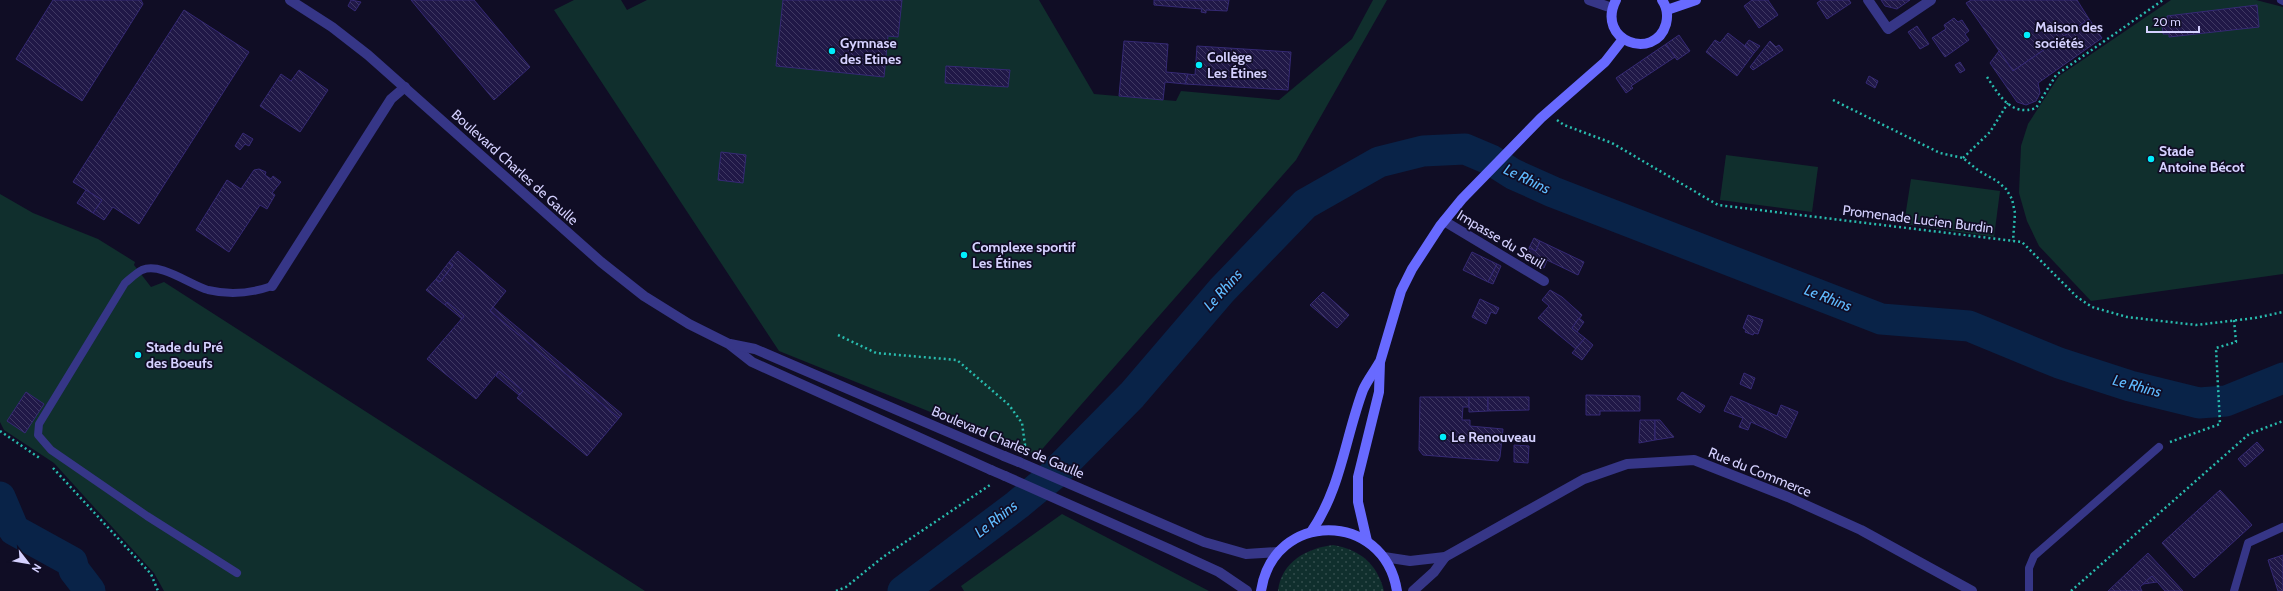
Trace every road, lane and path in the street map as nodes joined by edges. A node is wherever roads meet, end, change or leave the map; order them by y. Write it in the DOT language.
graph roads {
  1 [pos="290,0"];
  2 [pos="1589,0"];
  3 [pos="1662,0"];
  4 [pos="1696,0"];
  5 [pos="1868,0"];
  6 [pos="1931,0"];
  7 [pos="2163,0"];
  8 [pos="1614,4"];
  9 [pos="1667,10"];
  10 [pos="1623,39"];
  11 [pos="1987,77"];
  12 [pos="405,87"];
  13 [pos="1833,100"];
  14 [pos="2008,103"];
  15 [pos="1544,115"];
  16 [pos="1963,158"];
  17 [pos="1444,221"];
  18 [pos="2013,241"];
  19 [pos="1544,281"];
  20 [pos="272,286"];
  21 [pos="2283,312"];
  22 [pos="2234,320"];
  23 [pos="728,344"];
  24 [pos="1380,362"];
  25 [pos="2283,421"];
  26 [pos="0,431"];
  27 [pos="2159,447"];
  28 [pos="45,462"];
  29 [pos="51,466"];
  30 [pos="2283,527"];
  31 [pos="1311,532"];
  32 [pos="1367,541"];
  33 [pos="1278,552"];
  34 [pos="1384,557"];
  35 [pos="1445,557"];
  36 [pos="237,573"];
  37 [pos="158,591"];
  38 [pos="1247,591"];
  39 [pos="1261,591"];
  40 [pos="1397,591"];
  41 [pos="1413,591"];
  42 [pos="1972,591"];
  43 [pos="2029,591"];
  44 [pos="2071,591"];
  45 [pos="2234,591"];
  1 -- 12 [label="street, Boulevard Charles de Gaulle"];
  2 -- 8 [label="street"];
  3 -- 9 [label="main road"];
  4 -- 9 [label="main road"];
  5 -- 6 [label="street"];
  7 -- 14 [label="path"];
  8 -- 10 [label="main road"];
  9 -- 10 [label="main road"];
  10 -- 15 [label="main road"];
  11 -- 14 [label="path"];
  12 -- 20 [label="street"];
  12 -- 23 [label="street, Boulevard Charles de Gaulle"];
  13 -- 16 [label="path"];
  14 -- 16 [label="path"];
  15 -- 17 [label="main road"];
  15 -- 18 [label="path, Promenade Lucien Burdin"];
  16 -- 18 [label="path"];
  17 -- 19 [label="street, Impasse du Seuil"];
  17 -- 24 [label="main road"];
  18 -- 22 [label="path, Promenade Lucien Burdin"];
  20 -- 36 [label="lane"];
  21 -- 22 [label="path, Promenade Lucien Burdin"];
  22 -- 27 [label="path"];
  23 -- 33 [label="street, Boulevard Charles de Gaulle, bridge"];
  23 -- 38 [label="street, Boulevard Charles de Gaulle, bridge"];
  24 -- 31 [label="main road"];
  24 -- 32 [label="main road"];
  25 -- 44 [label="path"];
  26 -- 28 [label="path"];
  27 -- 43 [label="lane"];
  29 -- 37 [label="path"];
  30 -- 45 [label="lane"];
  31 -- 32 [label="main road"];
  31 -- 33 [label="main road"];
  32 -- 34 [label="main road"];
  33 -- 39 [label="main road"];
  34 -- 35 [label="street, Rue du Commerce"];
  34 -- 40 [label="main road"];
  35 -- 41 [label="street, Rue du Commerce"];
  35 -- 42 [label="street, Rue du Commerce"];
}
